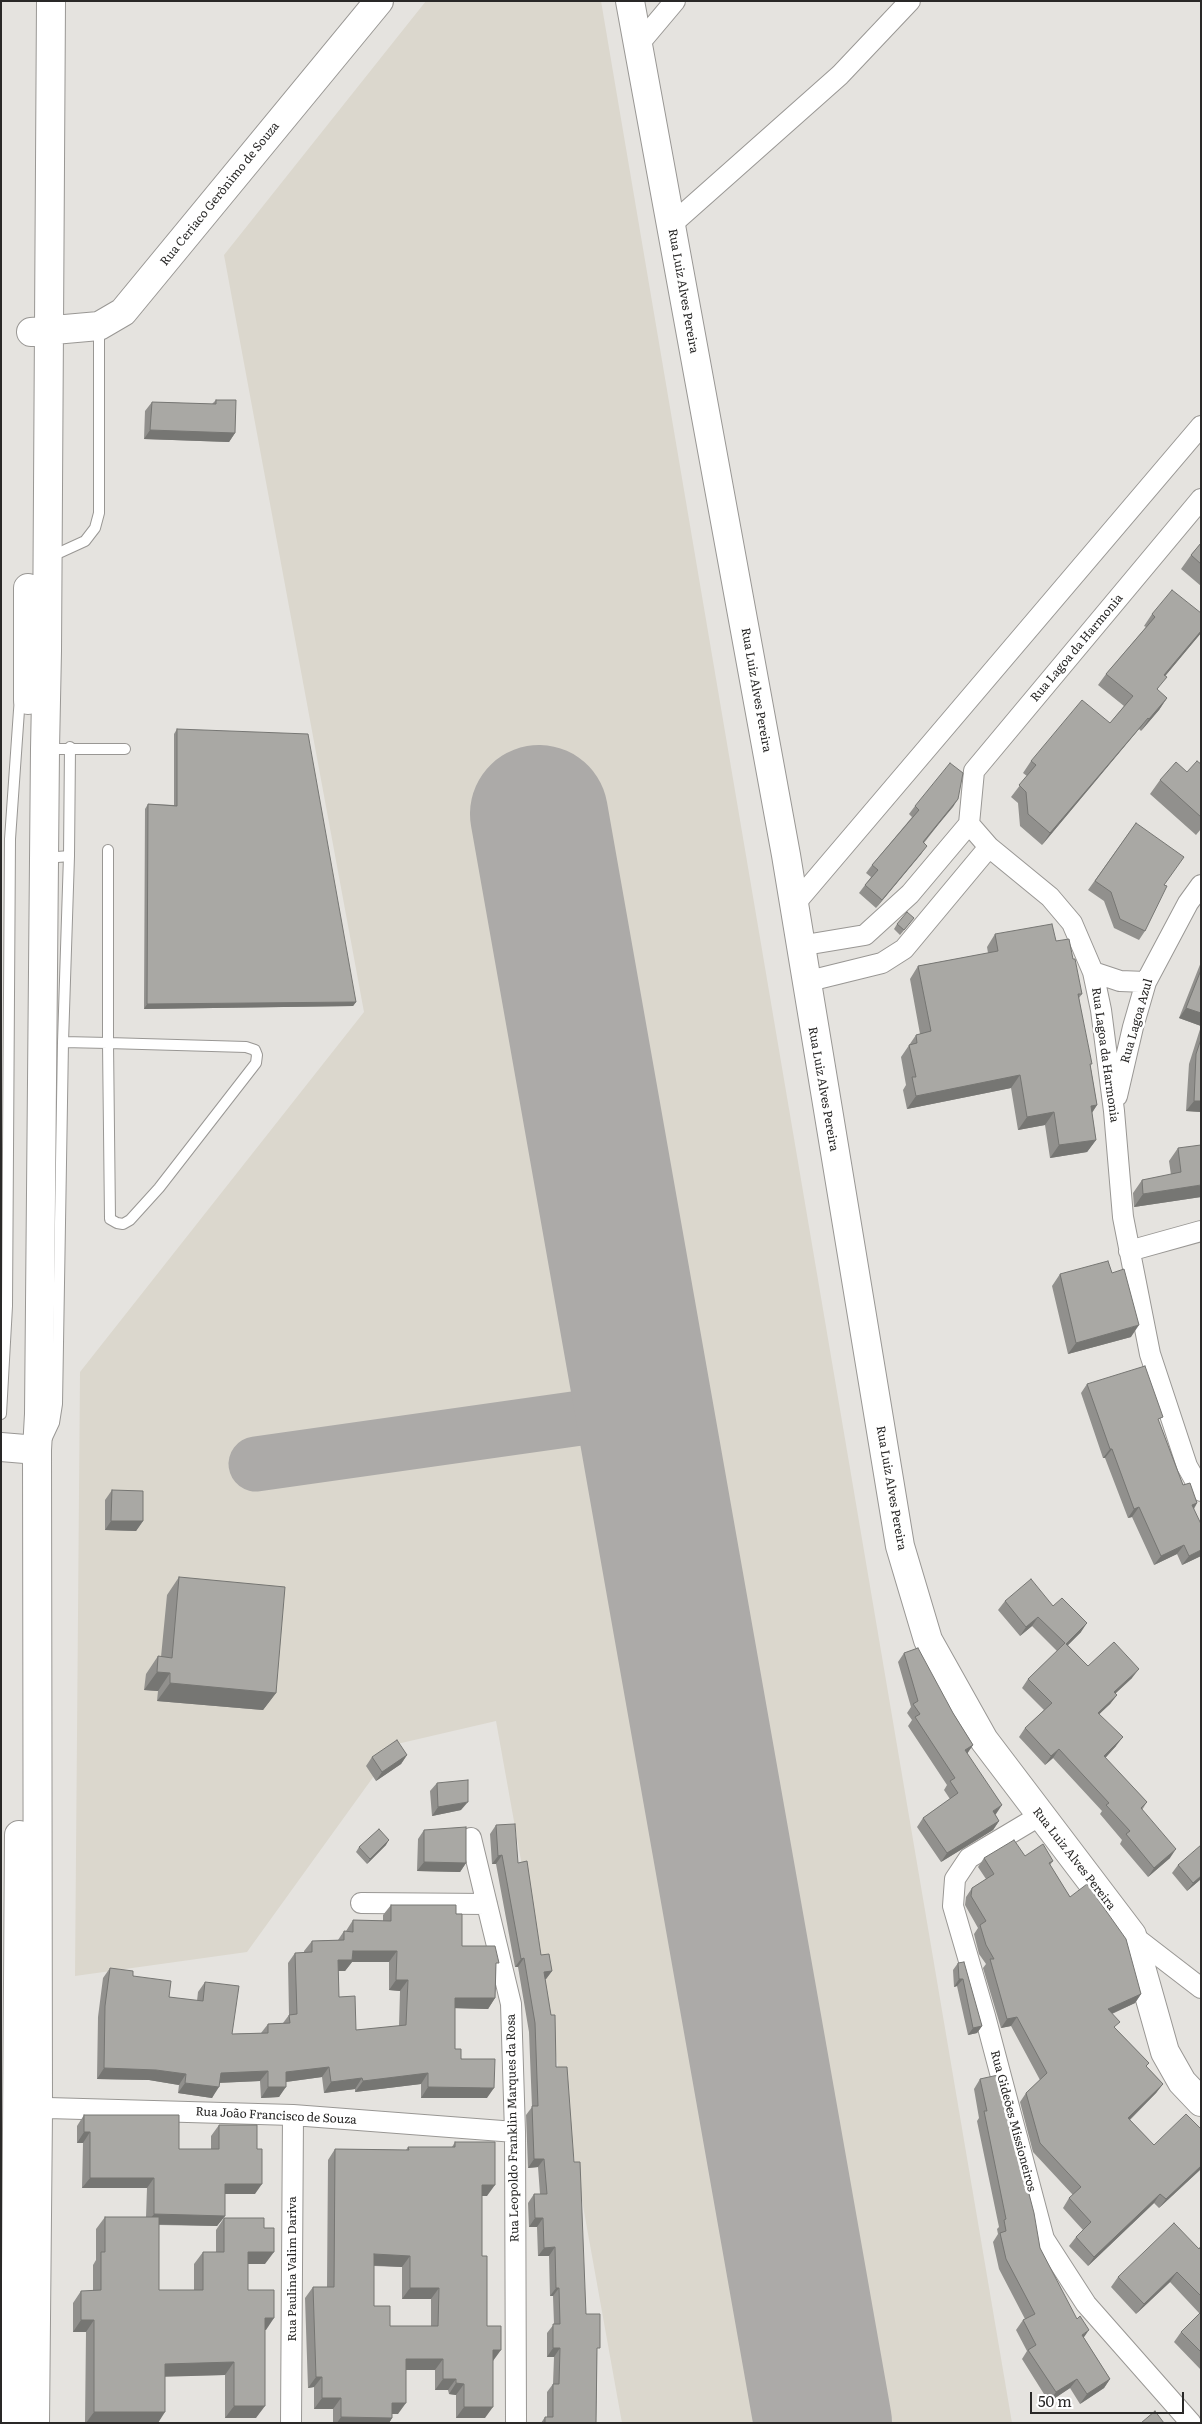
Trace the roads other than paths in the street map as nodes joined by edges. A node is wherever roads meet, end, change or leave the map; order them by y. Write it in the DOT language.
graph roads {
  1 [pos="32,1"];
  2 [pos="51,1"];
  3 [pos="379,1"];
  4 [pos="630,1"];
  5 [pos="675,1"];
  6 [pos="910,1"];
  7 [pos="638,45"];
  8 [pos="671,225"];
  9 [pos="99,326"];
  10 [pos="40,332"];
  11 [pos="1201,426"];
  12 [pos="1201,499"];
  13 [pos="47,558"];
  14 [pos="28,651"];
  15 [pos="58,748"];
  16 [pos="125,749"];
  17 [pos="969,824"];
  18 [pos="989,847"];
  19 [pos="108,850"];
  20 [pos="57,857"];
  21 [pos="1201,885"];
  22 [pos="910,894"];
  23 [pos="793,906"];
  24 [pos="933,914"];
  25 [pos="865,935"];
  26 [pos="800,946"];
  27 [pos="882,963"];
  28 [pos="1093,972"];
  29 [pos="805,982"];
  30 [pos="1146,982"];
  31 [pos="63,1042"];
  32 [pos="108,1043"];
  33 [pos="1114,1111"];
  34 [pos="1201,1231"];
  35 [pos="1129,1251"];
  36 [pos="1,1414"];
  37 [pos="20,1449"];
  38 [pos="1201,1491"];
  39 [pos="1040,1816"];
  40 [pos="471,1838"];
  41 [pos="361,1903"];
  42 [pos="487,1904"];
  43 [pos="1132,1934"];
  44 [pos="1201,1988"];
  45 [pos="1201,2102"];
  46 [pos="293,2115"];
  47 [pos="18,2116"];
  48 [pos="515,2132"];
  49 [pos="15,2423"];
  50 [pos="35,2423"];
  51 [pos="291,2423"];
  52 [pos="516,2423"];
  53 [pos="1191,2423"];
  1 -- 10 [label="main road"];
  2 -- 10 [label="main road"];
  3 -- 9 [label="main road, Rua Ceriaco Gerônimo de Souza"];
  4 -- 7 [label="main road, Rua Luiz Alves Pereira"];
  5 -- 7 [label="street"];
  6 -- 8 [label="street"];
  7 -- 8 [label="main road, Rua Luiz Alves Pereira"];
  8 -- 23 [label="main road, Rua Luiz Alves Pereira"];
  9 -- 10 [label="main road, Rua Ceriaco Gerônimo de Souza"];
  9 -- 13 [label="lane"];
  10 -- 13 [label="main road"];
  10 -- 14 [label="main road"];
  11 -- 23 [label="street"];
  12 -- 17 [label="street, Rua Lagoa da Harmonia"];
  13 -- 15 [label="main road"];
  14 -- 36 [label="lane"];
  14 -- 37 [label="main road"];
  15 -- 16 [label="lane"];
  15 -- 20 [label="main road"];
  17 -- 18 [label="street, Rua Lagoa da Harmonia"];
  17 -- 22 [label="street"];
  18 -- 24 [label="street"];
  18 -- 28 [label="street, Rua Lagoa da Harmonia"];
  19 -- 32 [label="lane"];
  20 -- 31 [label="lane"];
  20 -- 37 [label="main road"];
  21 -- 30 [label="street, Rua Lagoa Azul"];
  22 -- 24 [label="street"];
  22 -- 25 [label="street"];
  23 -- 26 [label="main road, Rua Luiz Alves Pereira"];
  24 -- 27 [label="street"];
  25 -- 26 [label="street"];
  25 -- 27 [label="street"];
  26 -- 29 [label="main road, Rua Luiz Alves Pereira"];
  27 -- 29 [label="street"];
  28 -- 30 [label="street"];
  28 -- 33 [label="street, Rua Lagoa da Harmonia"];
  29 -- 39 [label="main road, Rua Luiz Alves Pereira"];
  30 -- 33 [label="street, Rua Lagoa Azul"];
  31 -- 32 [label="lane"];
  31 -- 37 [label="lane"];
  32 -- 32 [label="lane"];
  33 -- 35 [label="street, Rua Lagoa da Harmonia"];
  34 -- 35 [label="street"];
  35 -- 38 [label="street, Rua Lagoa da Harmonia"];
  37 -- 47 [label="main road"];
  39 -- 43 [label="main road, Rua Luiz Alves Pereira"];
  39 -- 53 [label="street, Rua Gideões Missioneiros"];
  40 -- 42 [label="street, Rua Leopoldo Franklin Marques da Rosa"];
  41 -- 42 [label="street"];
  42 -- 48 [label="street, Rua Leopoldo Franklin Marques da Rosa"];
  43 -- 44 [label="street"];
  43 -- 45 [label="main road, Rua Luiz Alves Pereira"];
  46 -- 47 [label="street, Rua João Francisco de Souza"];
  46 -- 48 [label="street, Rua João Francisco de Souza"];
  46 -- 51 [label="street, Rua Paulina Valim Dariva"];
  47 -- 49 [label="main road"];
  47 -- 50 [label="main road"];
  48 -- 52 [label="street, Rua Leopoldo Franklin Marques da Rosa"];
}
